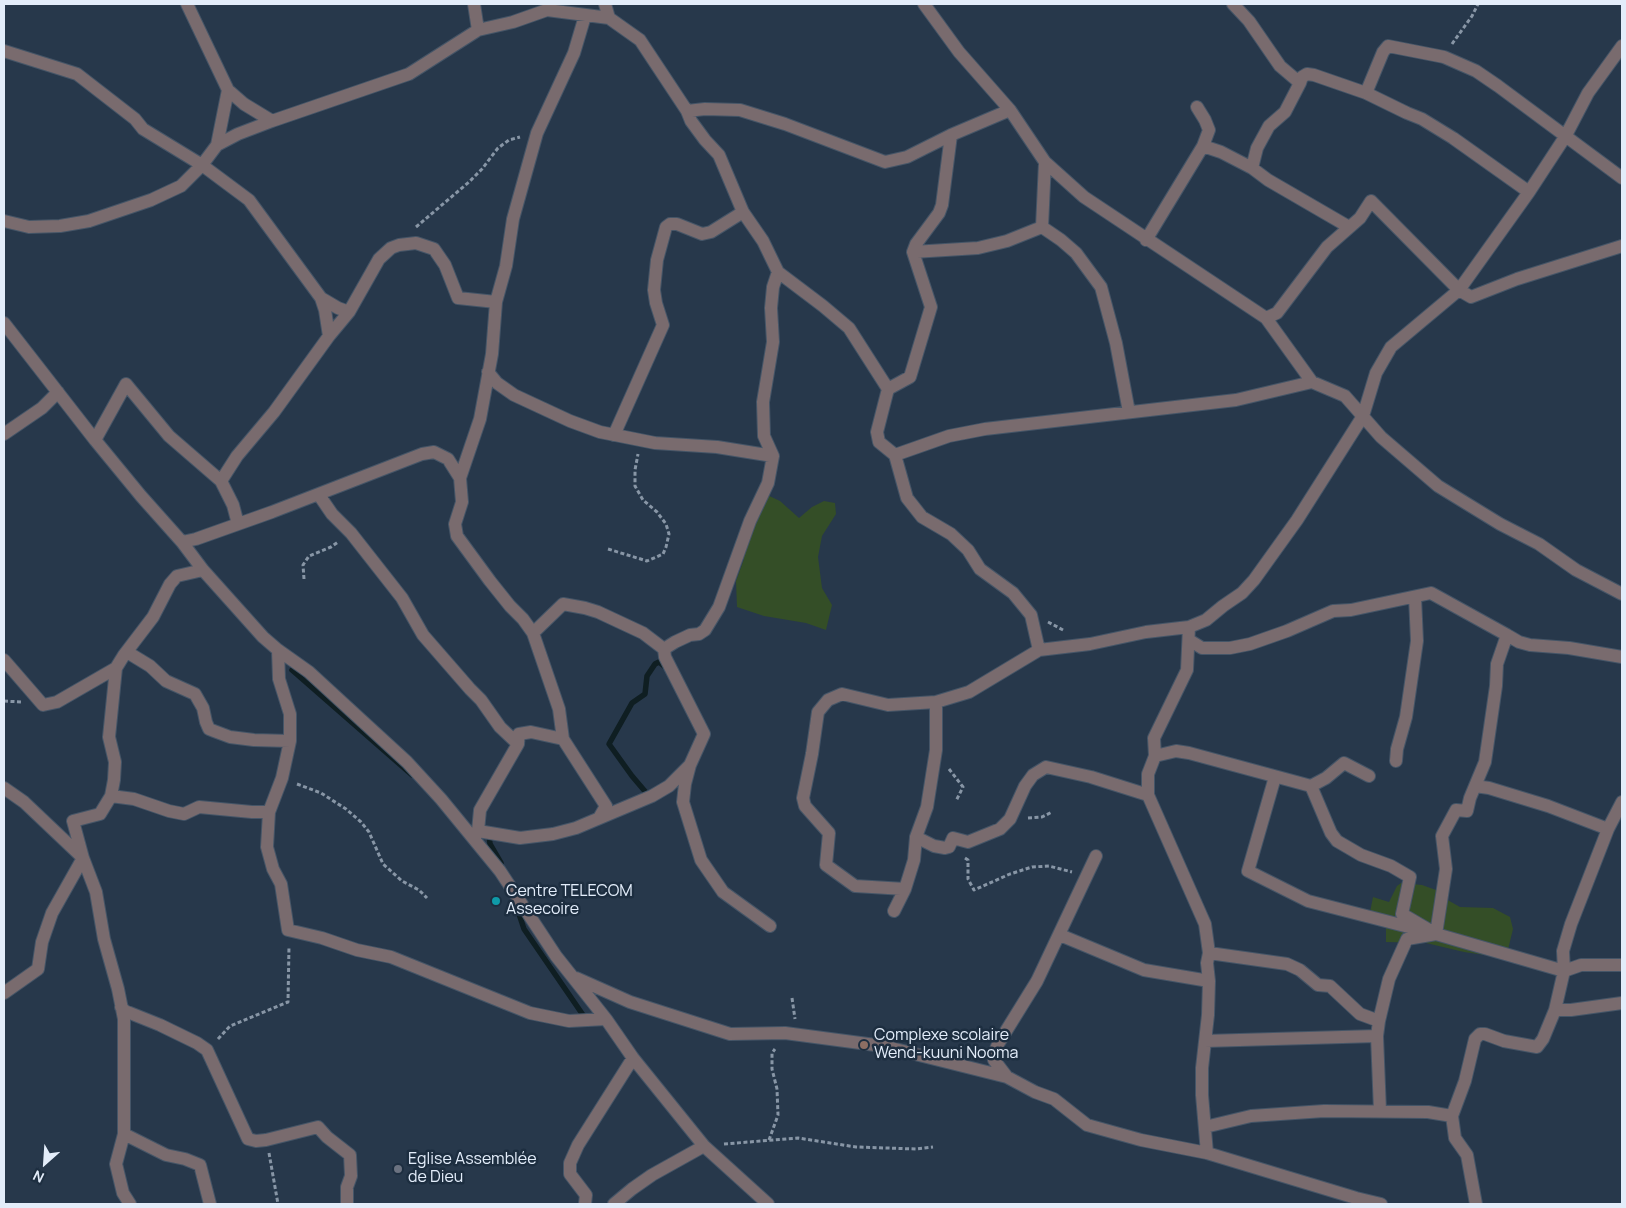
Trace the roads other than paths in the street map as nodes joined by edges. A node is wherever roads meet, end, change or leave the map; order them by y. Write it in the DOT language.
graph roads {
  1 [pos="187,4"];
  2 [pos="474,4"];
  3 [pos="605,4"];
  4 [pos="924,4"];
  5 [pos="1233,4"];
  6 [pos="585,16"];
  7 [pos="609,18"];
  8 [pos="478,30"];
  9 [pos="1622,46"];
  10 [pos="4,51"];
  11 [pos="1300,82"];
  12 [pos="228,90"];
  13 [pos="1366,93"];
  14 [pos="1198,107"];
  15 [pos="1010,110"];
  16 [pos="687,111"];
  17 [pos="272,121"];
  18 [pos="951,135"];
  19 [pos="1566,137"];
  20 [pos="217,145"];
  21 [pos="1203,146"];
  22 [pos="1045,162"];
  23 [pos="202,165"];
  24 [pos="1252,168"];
  25 [pos="1622,178"];
  26 [pos="1529,192"];
  27 [pos="743,212"];
  28 [pos="4,222"];
  29 [pos="1042,227"];
  30 [pos="1349,227"];
  31 [pos="1146,240"];
  32 [pos="1622,246"];
  33 [pos="913,252"];
  34 [pos="778,272"];
  35 [pos="1459,290"];
  36 [pos="321,298"];
  37 [pos="496,302"];
  38 [pos="349,312"];
  39 [pos="1266,318"];
  40 [pos="4,323"];
  41 [pos="329,336"];
  42 [pos="488,372"];
  43 [pos="1312,382"];
  44 [pos="888,389"];
  45 [pos="58,392"];
  46 [pos="1129,412"];
  47 [pos="1364,416"];
  48 [pos="4,434"];
  49 [pos="614,435"];
  50 [pos="95,440"];
  51 [pos="895,455"];
  52 [pos="773,456"];
  53 [pos="460,478"];
  54 [pos="221,482"];
  55 [pos="319,495"];
  56 [pos="238,524"];
  57 [pos="182,542"];
  58 [pos="203,570"];
  59 [pos="1622,594"];
  60 [pos="1416,597"];
  61 [pos="1189,626"];
  62 [pos="533,633"];
  63 [pos="1507,635"];
  64 [pos="1189,640"];
  65 [pos="664,649"];
  66 [pos="278,650"];
  67 [pos="1039,650"];
  68 [pos="127,652"];
  69 [pos="1622,657"];
  70 [pos="4,660"];
  71 [pos="116,668"];
  72 [pos="936,702"];
  73 [pos="563,739"];
  74 [pos="290,741"];
  75 [pos="518,744"];
  76 [pos="1155,756"];
  77 [pos="1396,761"];
  78 [pos="690,765"];
  79 [pos="1369,776"];
  80 [pos="1275,777"];
  81 [pos="1311,786"];
  82 [pos="1475,786"];
  83 [pos="4,788"];
  84 [pos="1148,794"];
  85 [pos="111,796"];
  86 [pos="1622,802"];
  87 [pos="269,812"];
  88 [pos="599,818"];
  89 [pos="1608,828"];
  90 [pos="476,835"];
  91 [pos="916,838"];
  92 [pos="1096,856"];
  93 [pos="83,858"];
  94 [pos="905,889"];
  95 [pos="894,911"];
  96 [pos="770,926"];
  97 [pos="1436,934"];
  98 [pos="1060,935"];
  99 [pos="1209,953"];
  100 [pos="1622,965"];
  101 [pos="1564,971"];
  102 [pos="572,977"];
  103 [pos="1209,981"];
  104 [pos="4,993"];
  105 [pos="1622,1003"];
  106 [pos="120,1007"];
  107 [pos="1555,1010"];
  108 [pos="606,1019"];
  109 [pos="1379,1021"];
  110 [pos="1378,1036"];
  111 [pos="1204,1041"];
  112 [pos="633,1058"];
  113 [pos="1007,1077"];
  114 [pos="1380,1111"];
  115 [pos="1452,1116"];
  116 [pos="1205,1127"];
  117 [pos="124,1134"];
  118 [pos="704,1146"];
  119 [pos="1207,1153"];
  120 [pos="130,1204"];
  121 [pos="210,1204"];
  122 [pos="347,1204"];
  123 [pos="585,1204"];
  124 [pos="614,1204"];
  125 [pos="768,1204"];
  126 [pos="1381,1204"];
  127 [pos="1476,1204"];
  1 -- 12 [label="street"];
  2 -- 8 [label="street"];
  3 -- 7 [label="street"];
  4 -- 15 [label="street"];
  5 -- 11 [label="street"];
  6 -- 7 [label="street"];
  6 -- 8 [label="street"];
  6 -- 37 [label="street"];
  7 -- 16 [label="street"];
  8 -- 17 [label="street"];
  9 -- 19 [label="street"];
  10 -- 23 [label="street"];
  11 -- 13 [label="street"];
  11 -- 24 [label="street"];
  12 -- 17 [label="street"];
  12 -- 20 [label="street"];
  13 -- 19 [label="street"];
  13 -- 26 [label="street"];
  14 -- 21 [label="street"];
  15 -- 18 [label="street"];
  15 -- 22 [label="street"];
  16 -- 18 [label="street"];
  16 -- 27 [label="street"];
  17 -- 20 [label="street"];
  18 -- 33 [label="street"];
  19 -- 25 [label="street"];
  19 -- 26 [label="street"];
  20 -- 23 [label="street"];
  21 -- 24 [label="street"];
  21 -- 31 [label="street"];
  22 -- 29 [label="street"];
  22 -- 31 [label="street"];
  23 -- 28 [label="street"];
  23 -- 36 [label="street"];
  24 -- 30 [label="street"];
  26 -- 35 [label="street"];
  27 -- 34 [label="street"];
  27 -- 49 [label="street"];
  29 -- 33 [label="street"];
  29 -- 46 [label="street"];
  30 -- 35 [label="street"];
  30 -- 39 [label="street"];
  31 -- 39 [label="street"];
  32 -- 35 [label="street"];
  33 -- 44 [label="street"];
  34 -- 44 [label="street"];
  34 -- 52 [label="street"];
  35 -- 47 [label="street"];
  36 -- 38 [label="street"];
  36 -- 41 [label="street"];
  37 -- 38 [label="street"];
  37 -- 42 [label="street"];
  38 -- 41 [label="street"];
  39 -- 43 [label="street"];
  40 -- 45 [label="street"];
  41 -- 54 [label="street"];
  42 -- 49 [label="street"];
  42 -- 53 [label="street"];
  43 -- 46 [label="street"];
  43 -- 47 [label="street"];
  44 -- 51 [label="street"];
  45 -- 48 [label="street"];
  45 -- 50 [label="street"];
  46 -- 51 [label="street"];
  47 -- 59 [label="street"];
  47 -- 61 [label="street"];
  49 -- 52 [label="street"];
  50 -- 54 [label="street"];
  50 -- 57 [label="street"];
  51 -- 67 [label="street"];
  52 -- 65 [label="street"];
  53 -- 55 [label="street"];
  53 -- 62 [label="street"];
  54 -- 56 [label="street"];
  55 -- 56 [label="street"];
  55 -- 75 [label="street"];
  56 -- 57 [label="street"];
  57 -- 58 [label="street"];
  58 -- 66 [label="street"];
  58 -- 68 [label="street"];
  60 -- 63 [label="street"];
  60 -- 64 [label="street"];
  60 -- 77 [label="street"];
  61 -- 64 [label="street"];
  61 -- 67 [label="street"];
  62 -- 65 [label="street"];
  62 -- 73 [label="street"];
  63 -- 69 [label="street"];
  63 -- 82 [label="street"];
  64 -- 76 [label="street"];
  65 -- 78 [label="street"];
  66 -- 74 [label="street"];
  66 -- 90 [label="street"];
  67 -- 72 [label="street"];
  68 -- 71 [label="street"];
  68 -- 74 [label="street"];
  70 -- 71 [label="street"];
  71 -- 85 [label="street"];
  72 -- 91 [label="street"];
  72 -- 94 [label="street"];
  73 -- 75 [label="street"];
  73 -- 88 [label="street"];
  74 -- 87 [label="street"];
  75 -- 90 [label="street"];
  76 -- 80 [label="street"];
  76 -- 84 [label="street"];
  78 -- 88 [label="street"];
  78 -- 96 [label="street"];
  79 -- 81 [label="street"];
  80 -- 81 [label="street"];
  80 -- 97 [label="street"];
  81 -- 97 [label="street"];
  82 -- 89 [label="street"];
  82 -- 97 [label="street"];
  83 -- 93 [label="street"];
  84 -- 91 [label="street"];
  84 -- 99 [label="street"];
  85 -- 87 [label="street"];
  85 -- 93 [label="street"];
  86 -- 89 [label="street"];
  87 -- 108 [label="street"];
  88 -- 90 [label="street"];
  89 -- 101 [label="street"];
  90 -- 102 [label="street"];
  91 -- 94 [label="street"];
  92 -- 98 [label="street"];
  93 -- 104 [label="street"];
  93 -- 106 [label="street"];
  94 -- 95 [label="street"];
  97 -- 101 [label="street"];
  97 -- 109 [label="street"];
  98 -- 103 [label="street"];
  98 -- 113 [label="street"];
  99 -- 103 [label="street"];
  99 -- 109 [label="street"];
  100 -- 101 [label="street"];
  101 -- 107 [label="street"];
  102 -- 108 [label="street"];
  102 -- 113 [label="street"];
  103 -- 111 [label="street"];
  105 -- 107 [label="street"];
  106 -- 117 [label="street"];
  106 -- 122 [label="street"];
  107 -- 115 [label="street"];
  108 -- 112 [label="street"];
  109 -- 110 [label="street"];
  110 -- 111 [label="street"];
  110 -- 114 [label="street"];
  111 -- 116 [label="street"];
  112 -- 118 [label="street"];
  112 -- 123 [label="street"];
  113 -- 119 [label="street"];
  114 -- 115 [label="street"];
  114 -- 116 [label="street"];
  115 -- 127 [label="street"];
  116 -- 119 [label="street"];
  117 -- 120 [label="street"];
  117 -- 121 [label="street"];
  118 -- 124 [label="street"];
  118 -- 125 [label="street"];
  119 -- 126 [label="street"];
}
